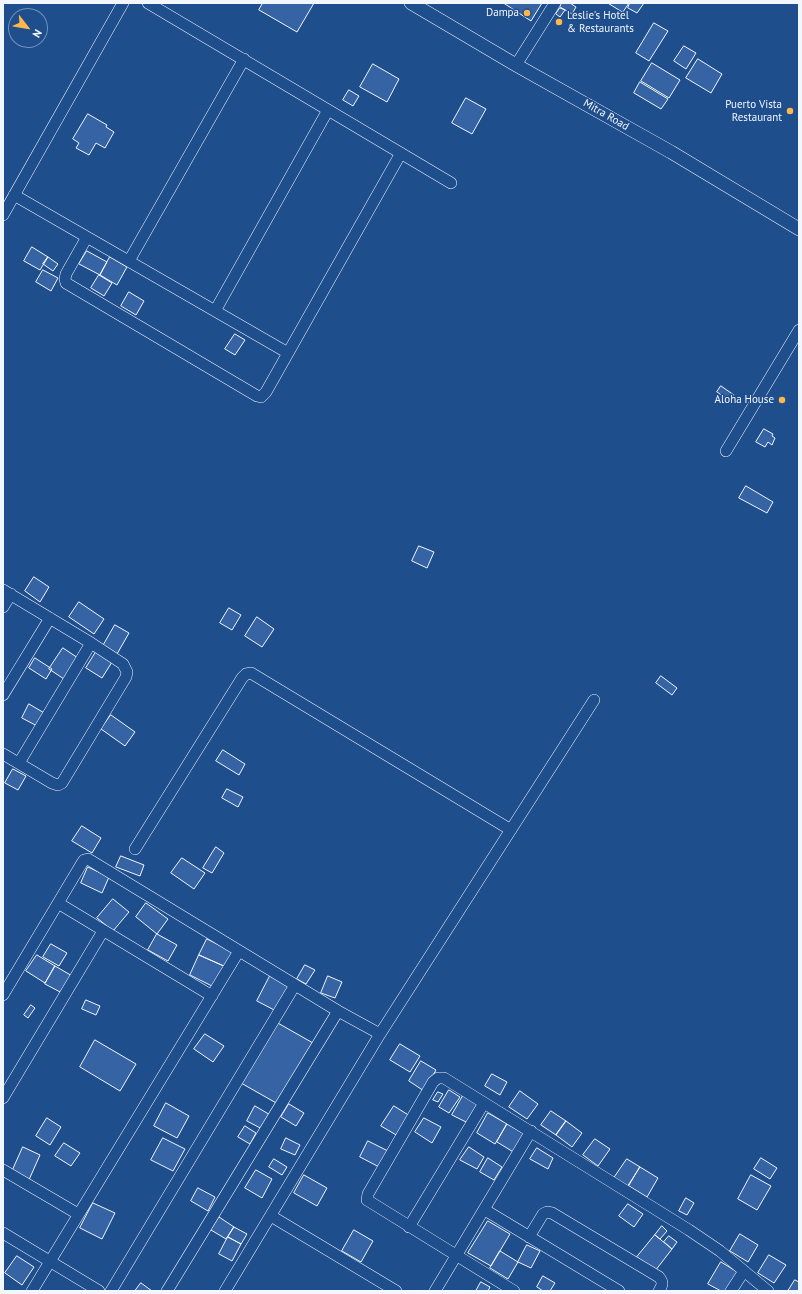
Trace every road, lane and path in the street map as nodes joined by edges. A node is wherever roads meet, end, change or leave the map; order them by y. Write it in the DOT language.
graph roads {
  1 [pos="123,3"];
  2 [pos="148,3"];
  3 [pos="411,3"];
  4 [pos="555,3"];
  5 [pos="244,59"];
  6 [pos="516,65"];
  7 [pos="328,110"];
  8 [pos="401,153"];
  9 [pos="451,183"];
  10 [pos="14,196"];
  11 [pos="3,215"];
  12 [pos="799,229"];
  13 [pos="87,237"];
  14 [pos="128,261"];
  15 [pos="216,311"];
  16 [pos="799,330"];
  17 [pos="288,353"];
  18 [pos="726,451"];
  19 [pos="7,592"];
  20 [pos="3,607"];
  21 [pos="50,618"];
  22 [pos="91,643"];
  23 [pos="3,695"];
  24 [pos="594,700"];
  25 [pos="3,754"];
  26 [pos="19,763"];
  27 [pos="511,830"];
  28 [pos="135,849"];
  29 [pos="58,902"];
  30 [pos="103,931"];
  31 [pos="239,951"];
  32 [pos="295,985"];
  33 [pos="3,995"];
  34 [pos="212,996"];
  35 [pos="338,1011"];
  36 [pos="380,1034"];
  37 [pos="3,1098"];
  38 [pos="484,1103"];
  39 [pos="531,1131"];
  40 [pos="3,1170"];
  41 [pos="485,1210"];
  42 [pos="78,1214"];
  43 [pos="271,1216"];
  44 [pos="409,1227"];
  45 [pos="3,1233"];
  46 [pos="529,1237"];
  47 [pos="457,1257"];
  48 [pos="49,1262"];
  49 [pos="744,1271"];
  50 [pos="32,1291"];
  51 [pos="99,1291"];
  52 [pos="111,1291"];
  53 [pos="167,1291"];
  54 [pos="225,1291"];
  55 [pos="396,1291"];
  56 [pos="435,1291"];
  57 [pos="514,1291"];
  58 [pos="619,1291"];
  59 [pos="659,1291"];
  60 [pos="731,1291"];
  61 [pos="768,1291"];
  1 -- 10 [label="street"];
  2 -- 5 [label="street"];
  3 -- 6 [label="street, Mitra Road"];
  4 -- 6 [label="street"];
  5 -- 7 [label="street"];
  5 -- 14 [label="street"];
  6 -- 12 [label="street, Mitra Road"];
  7 -- 8 [label="street"];
  7 -- 15 [label="street"];
  8 -- 9 [label="street"];
  8 -- 17 [label="street"];
  10 -- 11 [label="street"];
  10 -- 13 [label="street"];
  13 -- 14 [label="street"];
  13 -- 17 [label="street"];
  14 -- 15 [label="street"];
  15 -- 17 [label="street"];
  16 -- 18 [label="street"];
  19 -- 20 [label="street"];
  19 -- 21 [label="street"];
  21 -- 22 [label="street"];
  21 -- 23 [label="street"];
  22 -- 26 [label="street"];
  22 -- 26 [label="street"];
  24 -- 27 [label="street"];
  25 -- 26 [label="street"];
  27 -- 28 [label="street"];
  27 -- 36 [label="street"];
  29 -- 30 [label="street"];
  29 -- 31 [label="street"];
  29 -- 33 [label="street"];
  30 -- 34 [label="street"];
  30 -- 37 [label="street"];
  31 -- 32 [label="street"];
  31 -- 34 [label="street"];
  32 -- 35 [label="street"];
  32 -- 52 [label="street"];
  34 -- 42 [label="street"];
  35 -- 36 [label="street"];
  35 -- 53 [label="street"];
  36 -- 43 [label="street"];
  38 -- 39 [label="street"];
  38 -- 44 [label="street"];
  38 -- 44 [label="street"];
  39 -- 41 [label="street"];
  39 -- 49 [label="street"];
  40 -- 42 [label="street"];
  41 -- 46 [label="street"];
  41 -- 47 [label="street"];
  42 -- 48 [label="street"];
  43 -- 54 [label="street"];
  43 -- 55 [label="street"];
  44 -- 47 [label="street"];
  45 -- 48 [label="street"];
  46 -- 58 [label="street"];
  46 -- 59 [label="street"];
  47 -- 56 [label="street"];
  47 -- 57 [label="street"];
  48 -- 50 [label="street"];
  48 -- 51 [label="street"];
  49 -- 60 [label="street"];
  49 -- 61 [label="street"];
}
